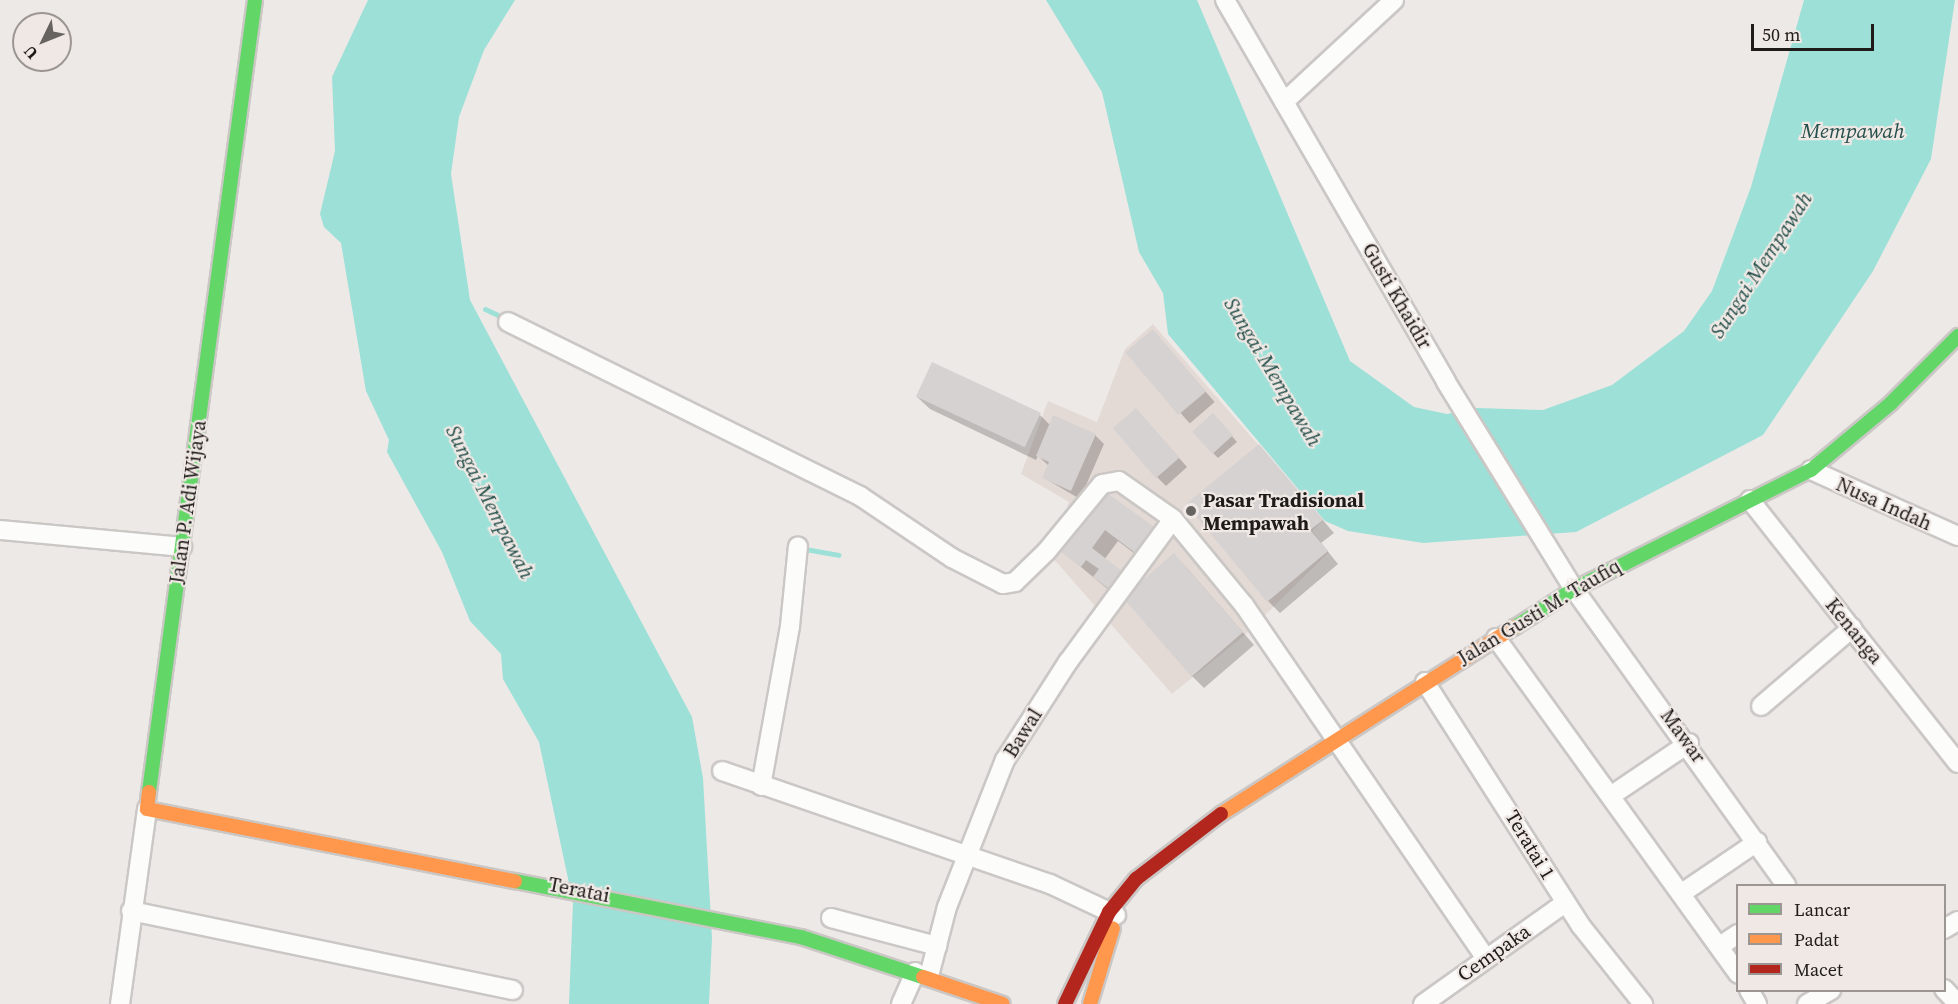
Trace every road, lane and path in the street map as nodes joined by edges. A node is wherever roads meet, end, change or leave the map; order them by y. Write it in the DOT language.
graph roads {
  1 [pos="255,0"];
  2 [pos="1225,0"];
  3 [pos="1394,0"];
  4 [pos="1284,102"];
  5 [pos="508,322"];
  6 [pos="1958,336"];
  7 [pos="1810,470"];
  8 [pos="1750,500"];
  9 [pos="1173,519"];
  10 [pos="0,530"];
  11 [pos="1958,536"];
  12 [pos="798,546"];
  13 [pos="182,547"];
  14 [pos="1574,589"];
  15 [pos="1852,628"];
  16 [pos="1496,638"];
  17 [pos="1425,682"];
  18 [pos="1761,706"];
  19 [pos="1337,741"];
  20 [pos="1689,743"];
  21 [pos="1958,763"];
  22 [pos="722,771"];
  23 [pos="761,786"];
  24 [pos="1612,795"];
  25 [pos="147,809"];
  26 [pos="1757,842"];
  27 [pos="967,856"];
  28 [pos="1786,884"];
  29 [pos="1682,893"];
  30 [pos="1565,903"];
  31 [pos="131,911"];
  32 [pos="1112,913"];
  33 [pos="831,918"];
  34 [pos="1736,935"];
  35 [pos="937,946"];
  36 [pos="1720,946"];
  37 [pos="1486,958"];
  38 [pos="1736,972"];
  39 [pos="922,974"];
  40 [pos="513,990"];
  41 [pos="1946,991"];
  42 [pos="1828,992"];
  43 [pos="120,1004"];
  44 [pos="901,1004"];
  45 [pos="1003,1004"];
  46 [pos="1065,1004"];
  47 [pos="1090,1004"];
  48 [pos="1423,1004"];
  49 [pos="1643,1004"];
  50 [pos="1807,1004"];
  51 [pos="1958,1004"];
  1 -- 13 [label="main road, Jalan P. Adi Wijaya"];
  2 -- 4 [label="street, Gusti Khaidir"];
  3 -- 4 [label="street"];
  4 -- 14 [label="street, Gusti Khaidir"];
  5 -- 9 [label="street"];
  6 -- 7 [label="main road, Jalan Gusti M. Taufiq"];
  7 -- 8 [label="main road, Jalan Gusti M. Taufiq"];
  7 -- 11 [label="street, Nusa Indah"];
  8 -- 14 [label="main road, Jalan Gusti M. Taufiq"];
  8 -- 15 [label="street, Kenanga"];
  9 -- 19 [label="street"];
  9 -- 27 [label="street, Bawal"];
  10 -- 13 [label="street"];
  12 -- 23 [label="street"];
  13 -- 25 [label="main road, Jalan P. Adi Wijaya"];
  14 -- 16 [label="main road, Jalan Gusti M. Taufiq"];
  14 -- 20 [label="street, Mawar"];
  15 -- 18 [label="street"];
  15 -- 21 [label="street, Kenanga"];
  16 -- 17 [label="main road, Jalan Gusti M. Taufiq"];
  16 -- 24 [label="street"];
  17 -- 19 [label="main road, Jalan Gusti M. Taufiq"];
  17 -- 30 [label="street, Teratai 1"];
  19 -- 32 [label="main road, Jalan Gusti M. Taufiq"];
  19 -- 37 [label="street"];
  20 -- 24 [label="street"];
  20 -- 26 [label="street, Mawar"];
  22 -- 23 [label="street"];
  23 -- 27 [label="street"];
  24 -- 29 [label="street"];
  25 -- 31 [label="street, Jalan P. Adi Wijaya"];
  25 -- 39 [label="main road, Teratai"];
  26 -- 28 [label="street, Mawar"];
  26 -- 29 [label="street"];
  27 -- 32 [label="street"];
  27 -- 35 [label="street, Bawal"];
  29 -- 36 [label="street"];
  30 -- 37 [label="street, Cempaka"];
  30 -- 49 [label="street, Teratai 1"];
  31 -- 40 [label="street"];
  31 -- 43 [label="street, Jalan P. Adi Wijaya"];
  32 -- 46 [label="main road, Jalan Gusti M. Taufiq"];
  32 -- 47 [label="main road, Jalan Gusti M. Taufiq"];
  33 -- 35 [label="street"];
  34 -- 36 [label="street"];
  35 -- 39 [label="street, Bawal"];
  36 -- 38 [label="street"];
  37 -- 48 [label="street, Cempaka"];
  39 -- 44 [label="street, Bawal"];
  39 -- 45 [label="main road, Teratai"];
  41 -- 51 [label="street"];
  42 -- 50 [label="street"];
}
